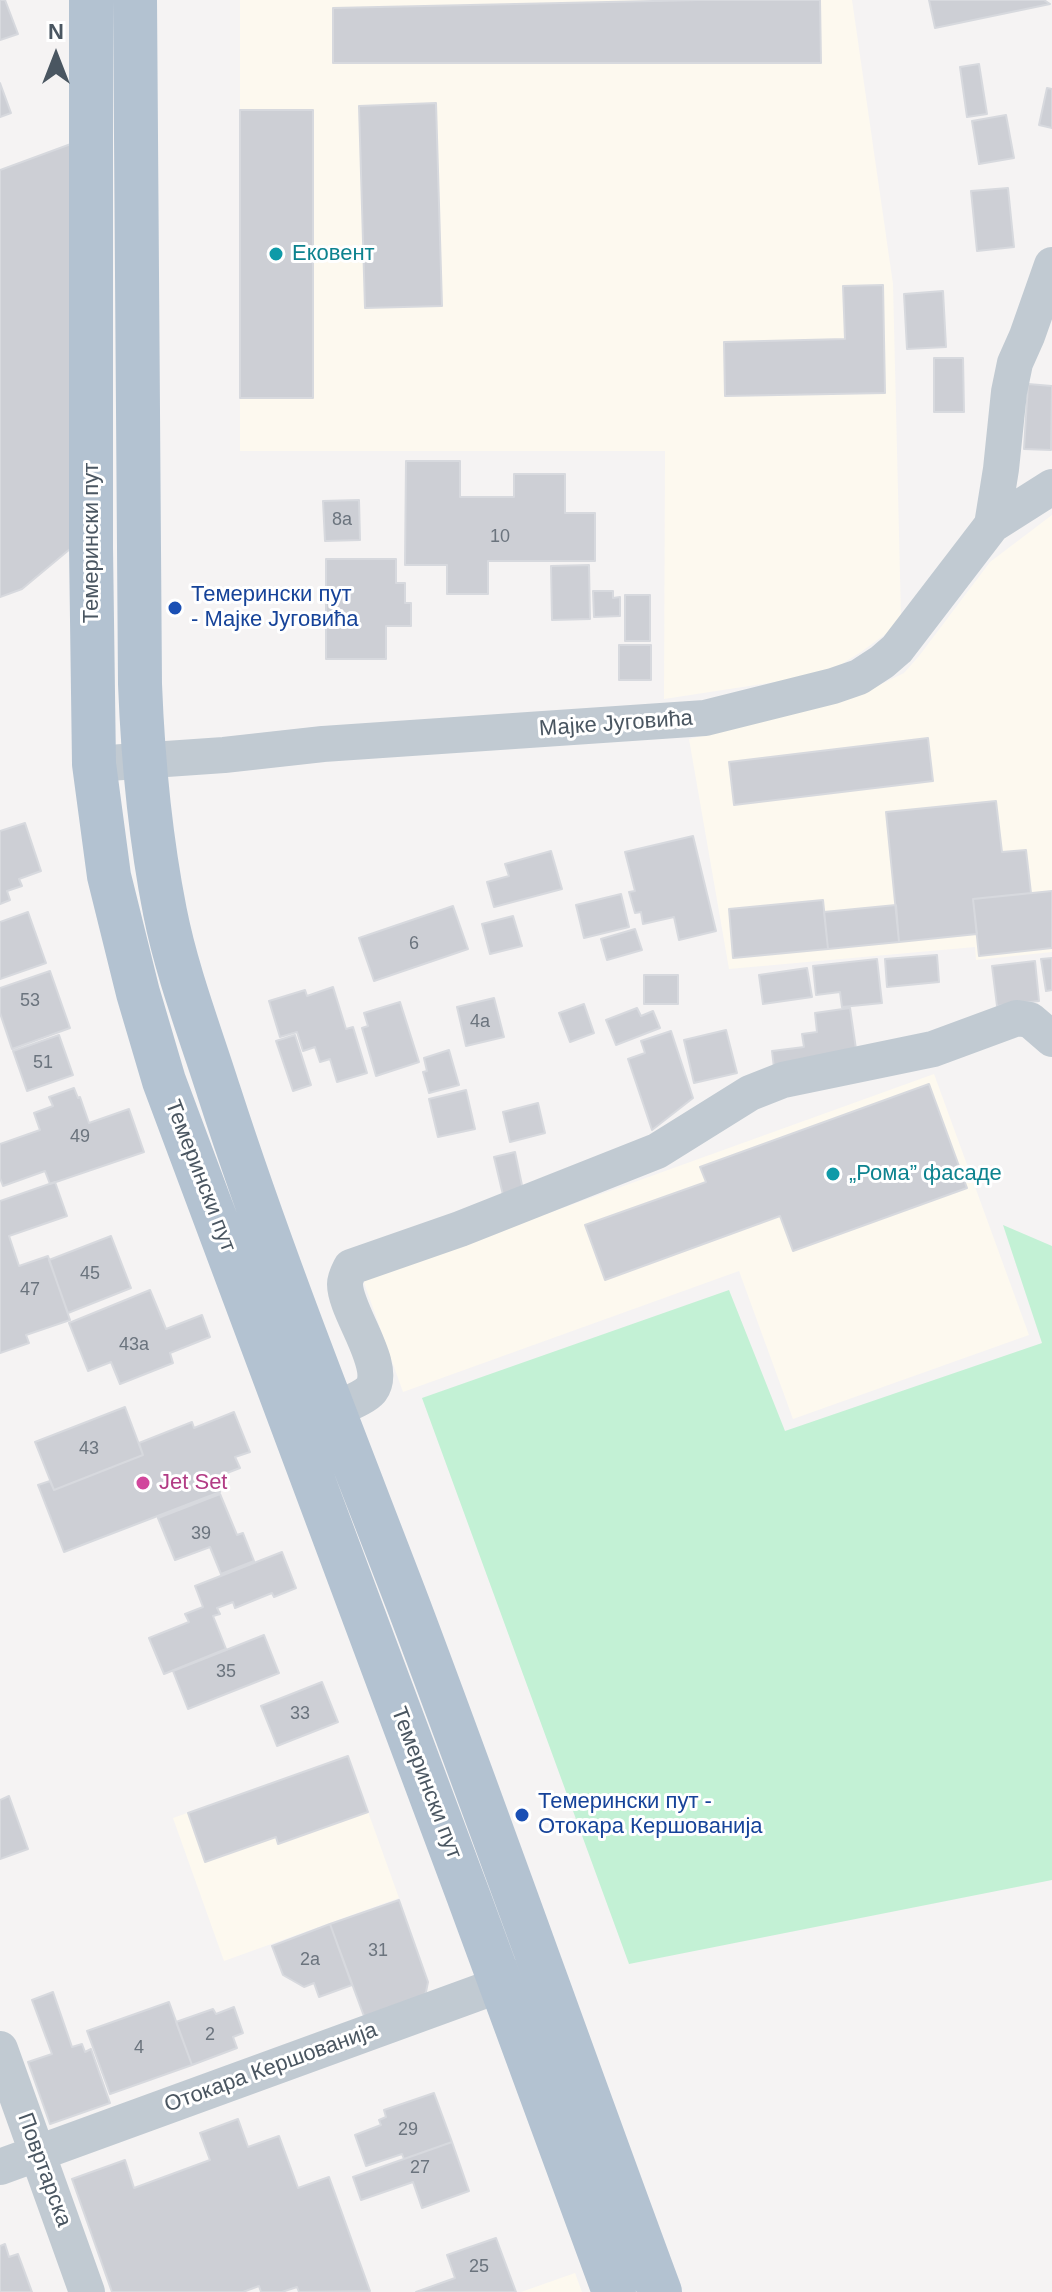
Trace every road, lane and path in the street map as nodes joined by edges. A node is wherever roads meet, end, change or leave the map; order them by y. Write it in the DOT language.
graph roads {
  1 [pos="91,0"];
  2 [pos="135,0"];
  3 [pos="1050,277"];
  4 [pos="1052,487"];
  5 [pos="992,525"];
  6 [pos="143,760"];
  7 [pos="94,764"];
  8 [pos="1052,1039"];
  9 [pos="333,1411"];
  10 [pos="543,1969"];
  11 [pos="501,1983"];
  12 [pos="0,2049"];
  13 [pos="39,2153"];
  14 [pos="0,2167"];
  15 [pos="87,2292"];
  16 [pos="614,2292"];
  17 [pos="660,2292"];
  1 -- 7 [label="main road, Темерински пут"];
  2 -- 6 [label="main road, Темерински пут"];
  3 -- 5 [label="street"];
  4 -- 5 [label="street, Мајке Југовића"];
  5 -- 6 [label="street, Мајке Југовића"];
  6 -- 7 [label="street, Мајке Југовића"];
  6 -- 9 [label="main road, Темерински пут"];
  7 -- 11 [label="main road, Темерински пут"];
  8 -- 9 [label="street"];
  9 -- 10 [label="main road, Темерински пут"];
  10 -- 11 [label="street, Отокара Кершованија"];
  10 -- 17 [label="main road, Темерински пут"];
  11 -- 13 [label="street, Отокара Кершованија"];
  11 -- 16 [label="main road, Темерински пут"];
  12 -- 13 [label="street, Повртарска"];
  13 -- 14 [label="street, Отокара Кершованија"];
  13 -- 15 [label="street, Повртарска"];
}
